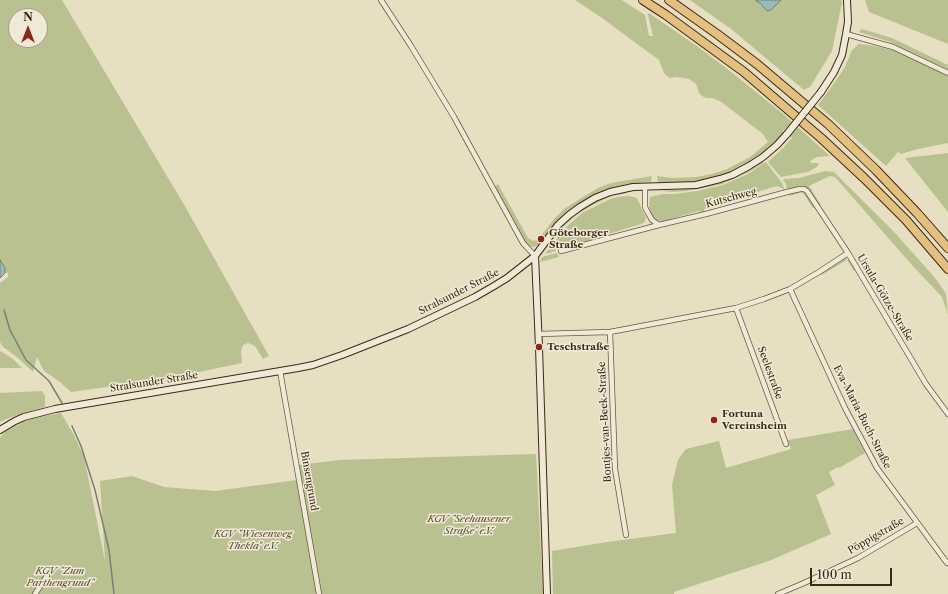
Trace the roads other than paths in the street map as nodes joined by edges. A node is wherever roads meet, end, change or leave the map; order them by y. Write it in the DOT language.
graph roads {
  1 [pos="381,0"];
  2 [pos="643,0"];
  3 [pos="669,0"];
  4 [pos="847,0"];
  5 [pos="846,34"];
  6 [pos="948,72"];
  7 [pos="645,187"];
  8 [pos="806,191"];
  9 [pos="659,225"];
  10 [pos="948,248"];
  11 [pos="561,251"];
  12 [pos="848,253"];
  13 [pos="535,256"];
  14 [pos="948,269"];
  15 [pos="790,289"];
  16 [pos="736,308"];
  17 [pos="610,332"];
  18 [pos="538,334"];
  19 [pos="280,371"];
  20 [pos="948,414"];
  21 [pos="0,430"];
  22 [pos="786,444"];
  23 [pos="917,523"];
  24 [pos="626,535"];
  25 [pos="948,562"];
  26 [pos="47,576"];
  27 [pos="35,594"];
  28 [pos="319,594"];
  29 [pos="547,594"];
  30 [pos="778,594"];
  1 -- 13 [label="street"];
  2 -- 14 [label="highway"];
  3 -- 10 [label="highway"];
  4 -- 5 [label="street, Stralsunder Straße"];
  5 -- 6 [label="street"];
  5 -- 7 [label="street, Stralsunder Straße, bridge"];
  7 -- 9 [label="street"];
  7 -- 13 [label="street, Stralsunder Straße"];
  8 -- 9 [label="street, Kutschweg"];
  8 -- 12 [label="street, Ursula-Götze-Straße"];
  9 -- 11 [label="street, Kutschweg"];
  12 -- 15 [label="street"];
  12 -- 20 [label="street, Ursula-Götze-Straße"];
  13 -- 18 [label="street"];
  13 -- 19 [label="street, Stralsunder Straße"];
  15 -- 16 [label="street"];
  15 -- 23 [label="street, Eva-Maria-Buch-Straße"];
  16 -- 17 [label="street"];
  16 -- 22 [label="street, Seelestraße"];
  17 -- 18 [label="street"];
  17 -- 24 [label="street, Bontjes-van-Beek-Straße"];
  18 -- 29 [label="street"];
  19 -- 21 [label="street, Stralsunder Straße"];
  19 -- 28 [label="street, Binsengrund"];
  23 -- 25 [label="street, Eva-Maria-Buch-Straße"];
  23 -- 30 [label="street, Pöppigstraße"];
  26 -- 27 [label="street"];
}
